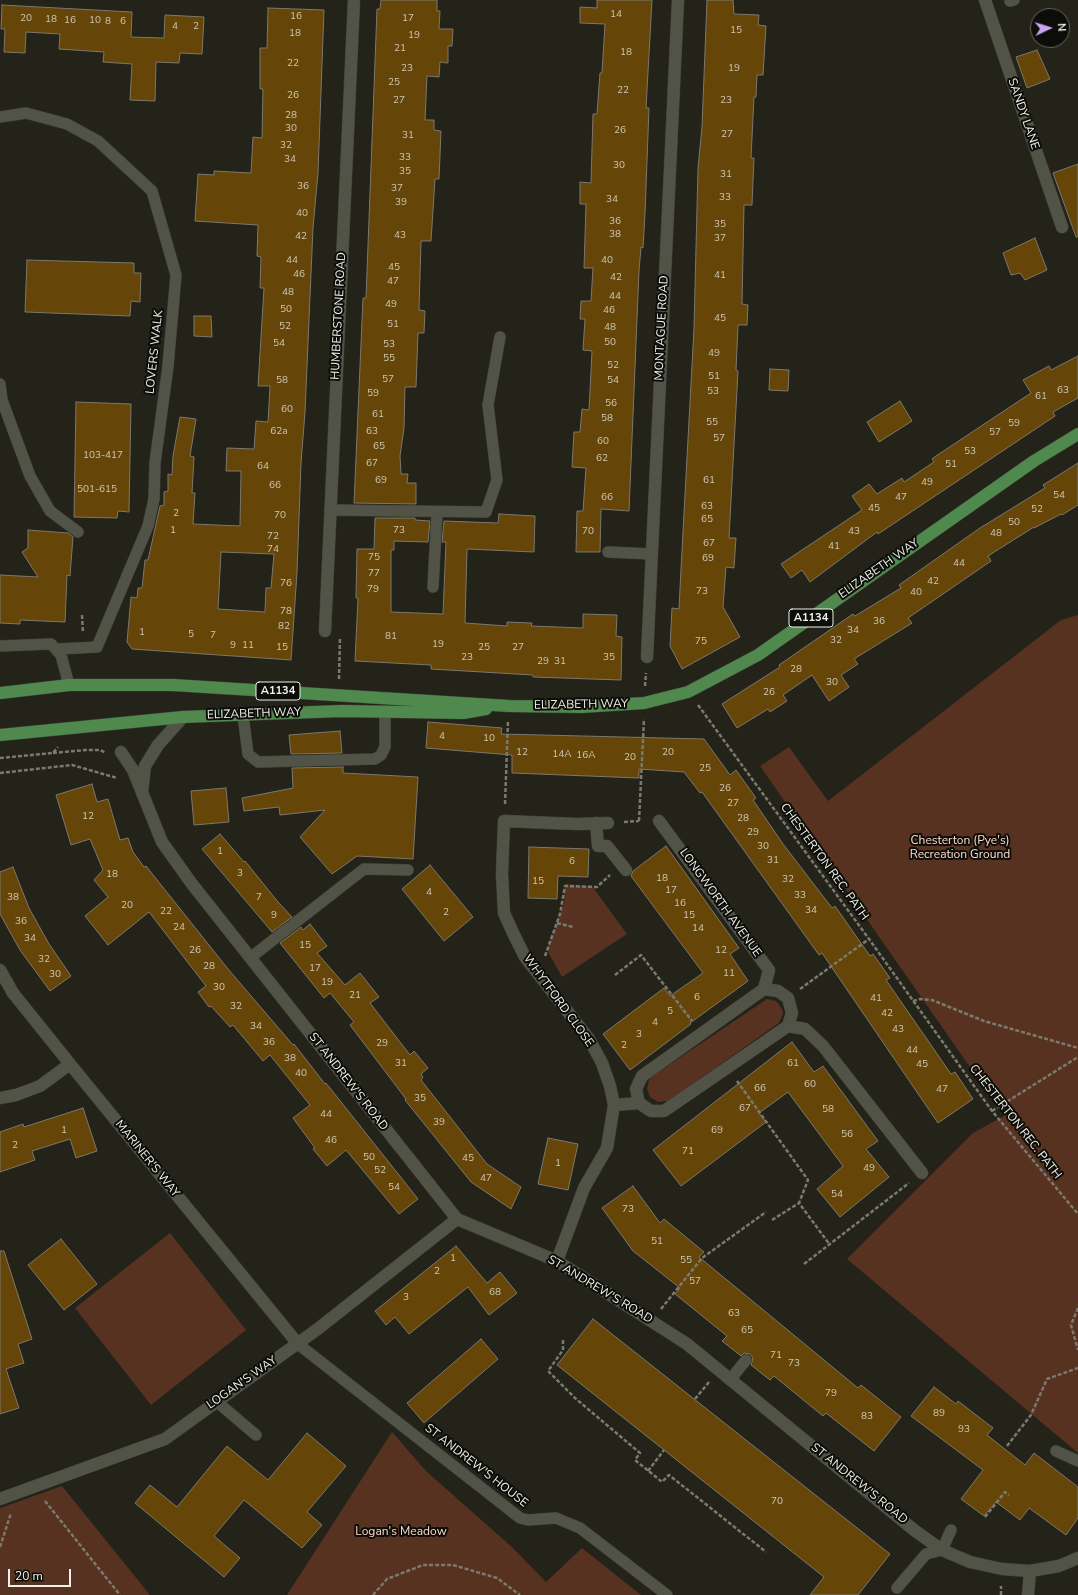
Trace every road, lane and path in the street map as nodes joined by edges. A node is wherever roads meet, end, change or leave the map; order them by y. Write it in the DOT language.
graph roads {
  1 [pos="354,0"];
  2 [pos="678,0"];
  3 [pos="985,0"];
  4 [pos="0,117"];
  5 [pos="1062,227"];
  6 [pos="500,337"];
  7 [pos="0,384"];
  8 [pos="1078,434"];
  9 [pos="330,510"];
  10 [pos="437,512"];
  11 [pos="78,532"];
  12 [pos="608,552"];
  13 [pos="652,554"];
  14 [pos="433,587"];
  15 [pos="325,632"];
  16 [pos="0,646"];
  17 [pos="55,647"];
  18 [pos="647,657"];
  19 [pos="69,685"];
  20 [pos="688,692"];
  21 [pos="0,693"];
  22 [pos="338,694"];
  23 [pos="644,703"];
  24 [pos="509,706"];
  25 [pos="385,711"];
  26 [pos="243,715"];
  27 [pos="183,717"];
  28 [pos="0,734"];
  29 [pos="121,752"];
  30 [pos="53,753"];
  31 [pos="107,754"];
  32 [pos="0,773"];
  33 [pos="118,778"];
  34 [pos="142,794"];
  35 [pos="504,821"];
  36 [pos="638,821"];
  37 [pos="659,821"];
  38 [pos="602,823"];
  39 [pos="622,866"];
  40 [pos="408,870"];
  41 [pos="557,923"];
  42 [pos="573,927"];
  43 [pos="869,939"];
  44 [pos="250,958"];
  45 [pos="543,961"];
  46 [pos="0,970"];
  47 [pos="615,975"];
  48 [pos="764,989"];
  49 [pos="788,998"];
  50 [pos="913,1001"];
  51 [pos="788,1026"];
  52 [pos="701,1033"];
  53 [pos="1078,1048"];
  54 [pos="1078,1057"];
  55 [pos="70,1064"];
  56 [pos="728,1069"];
  57 [pos="0,1098"];
  58 [pos="639,1103"];
  59 [pos="614,1106"];
  60 [pos="992,1111"];
  61 [pos="922,1173"];
  62 [pos="798,1203"];
  63 [pos="766,1212"];
  64 [pos="1078,1214"];
  65 [pos="457,1219"];
  66 [pos="772,1220"];
  67 [pos="830,1245"];
  68 [pos="556,1261"];
  69 [pos="804,1264"];
  70 [pos="1078,1308"];
  71 [pos="651,1321"];
  72 [pos="563,1340"];
  73 [pos="298,1344"];
  74 [pos="1078,1350"];
  75 [pos="746,1360"];
  76 [pos="1078,1368"];
  77 [pos="718,1370"];
  78 [pos="730,1380"];
  79 [pos="695,1399"];
  80 [pos="216,1402"];
  81 [pos="256,1435"];
  82 [pos="1007,1446"];
  83 [pos="664,1450"];
  84 [pos="1056,1451"];
  85 [pos="1078,1461"];
  86 [pos="648,1471"];
  87 [pos="34,1487"];
  88 [pos="1009,1495"];
  89 [pos="0,1499"];
  90 [pos="12,1509"];
  91 [pos="985,1518"];
  92 [pos="951,1530"];
  93 [pos="0,1547"];
  94 [pos="942,1550"];
  95 [pos="766,1552"];
  96 [pos="1078,1558"];
  97 [pos="1030,1571"];
  98 [pos="897,1588"];
  99 [pos="120,1595"];
  100 [pos="373,1595"];
  101 [pos="520,1595"];
  102 [pos="666,1595"];
  103 [pos="1028,1595"];
  1 -- 9 [label="street, HUMBERSTONE ROAD"];
  2 -- 13 [label="street, MONTAGUE ROAD"];
  3 -- 5 [label="street, SANDY LANE"];
  4 -- 17 [label="lane, LOVERS WALK"];
  6 -- 10 [label="lane"];
  7 -- 11 [label="lane"];
  8 -- 20 [label="main road, ELIZABETH WAY / A1134"];
  9 -- 10 [label="lane"];
  9 -- 15 [label="street, HUMBERSTONE ROAD"];
  10 -- 14 [label="lane"];
  12 -- 13 [label="lane"];
  13 -- 18 [label="street, MONTAGUE ROAD"];
  15 -- 22 [label="path"];
  16 -- 17 [label="lane"];
  17 -- 19 [label="lane"];
  18 -- 23 [label="path"];
  19 -- 21 [label="main road, ELIZABETH WAY / A1134"];
  19 -- 22 [label="main road, ELIZABETH WAY / A1134"];
  20 -- 23 [label="main road, ELIZABETH WAY / A1134"];
  20 -- 43 [label="path, CHESTERTON REC. PATH"];
  22 -- 24 [label="main road, ELIZABETH WAY / A1134"];
  23 -- 24 [label="main road, ELIZABETH WAY / A1134"];
  23 -- 36 [label="path"];
  24 -- 25 [label="main road, ELIZABETH WAY / A1134"];
  24 -- 35 [label="path"];
  25 -- 26 [label="main road, ELIZABETH WAY / A1134"];
  25 -- 26 [label="lane"];
  26 -- 27 [label="main road, ELIZABETH WAY / A1134"];
  27 -- 28 [label="main road, ELIZABETH WAY / A1134"];
  27 -- 34 [label="street, ST ANDREW'S ROAD"];
  29 -- 34 [label="street, ST ANDREW'S ROAD"];
  30 -- 31 [label="path"];
  32 -- 33 [label="path"];
  34 -- 44 [label="street, ST ANDREW'S ROAD"];
  35 -- 38 [label="street"];
  35 -- 59 [label="street, WHYTFORD CLOSE"];
  36 -- 37 [label="path"];
  36 -- 38 [label="path"];
  37 -- 48 [label="street, LONGWORTH AVENUE"];
  38 -- 39 [label="street"];
  39 -- 41 [label="path"];
  40 -- 44 [label="lane"];
  41 -- 42 [label="path"];
  41 -- 45 [label="path"];
  43 -- 49 [label="path"];
  43 -- 50 [label="path, CHESTERTON REC. PATH"];
  44 -- 65 [label="street, ST ANDREW'S ROAD"];
  46 -- 55 [label="street, MARINER'S WAY"];
  47 -- 52 [label="path"];
  48 -- 49 [label="street"];
  48 -- 52 [label="street"];
  49 -- 51 [label="street"];
  50 -- 53 [label="path"];
  50 -- 60 [label="path, CHESTERTON REC. PATH"];
  51 -- 56 [label="street"];
  51 -- 61 [label="street"];
  52 -- 58 [label="street"];
  54 -- 60 [label="path"];
  55 -- 57 [label="street"];
  55 -- 73 [label="street, MARINER'S WAY"];
  56 -- 58 [label="street"];
  56 -- 62 [label="path"];
  58 -- 59 [label="street"];
  59 -- 68 [label="street"];
  60 -- 64 [label="path, CHESTERTON REC. PATH"];
  61 -- 67 [label="path"];
  62 -- 66 [label="path"];
  62 -- 67 [label="path"];
  63 -- 71 [label="path"];
  65 -- 68 [label="street, ST ANDREW'S ROAD"];
  65 -- 73 [label="street, LOGAN'S WAY"];
  67 -- 69 [label="path"];
  68 -- 71 [label="street, ST ANDREW'S ROAD"];
  70 -- 74 [label="path"];
  71 -- 77 [label="street, ST ANDREW'S ROAD"];
  72 -- 86 [label="path"];
  73 -- 80 [label="street, LOGAN'S WAY"];
  73 -- 102 [label="lane, ST ANDREW'S HOUSE"];
  75 -- 78 [label="lane"];
  76 -- 82 [label="path"];
  77 -- 78 [label="street, ST ANDREW'S ROAD"];
  77 -- 79 [label="path"];
  78 -- 94 [label="street, ST ANDREW'S ROAD"];
  80 -- 81 [label="lane"];
  80 -- 87 [label="street, LOGAN'S WAY"];
  83 -- 86 [label="path"];
  84 -- 85 [label="lane"];
  86 -- 95 [label="path"];
  87 -- 89 [label="street, LOGAN'S WAY"];
  87 -- 99 [label="path"];
  88 -- 91 [label="path"];
  90 -- 93 [label="path"];
  92 -- 94 [label="lane"];
  94 -- 97 [label="street, ST ANDREW'S ROAD"];
  94 -- 98 [label="lane"];
  96 -- 97 [label="street, ST ANDREW'S ROAD"];
  97 -- 103 [label="street"];
  100 -- 101 [label="path"];
}
